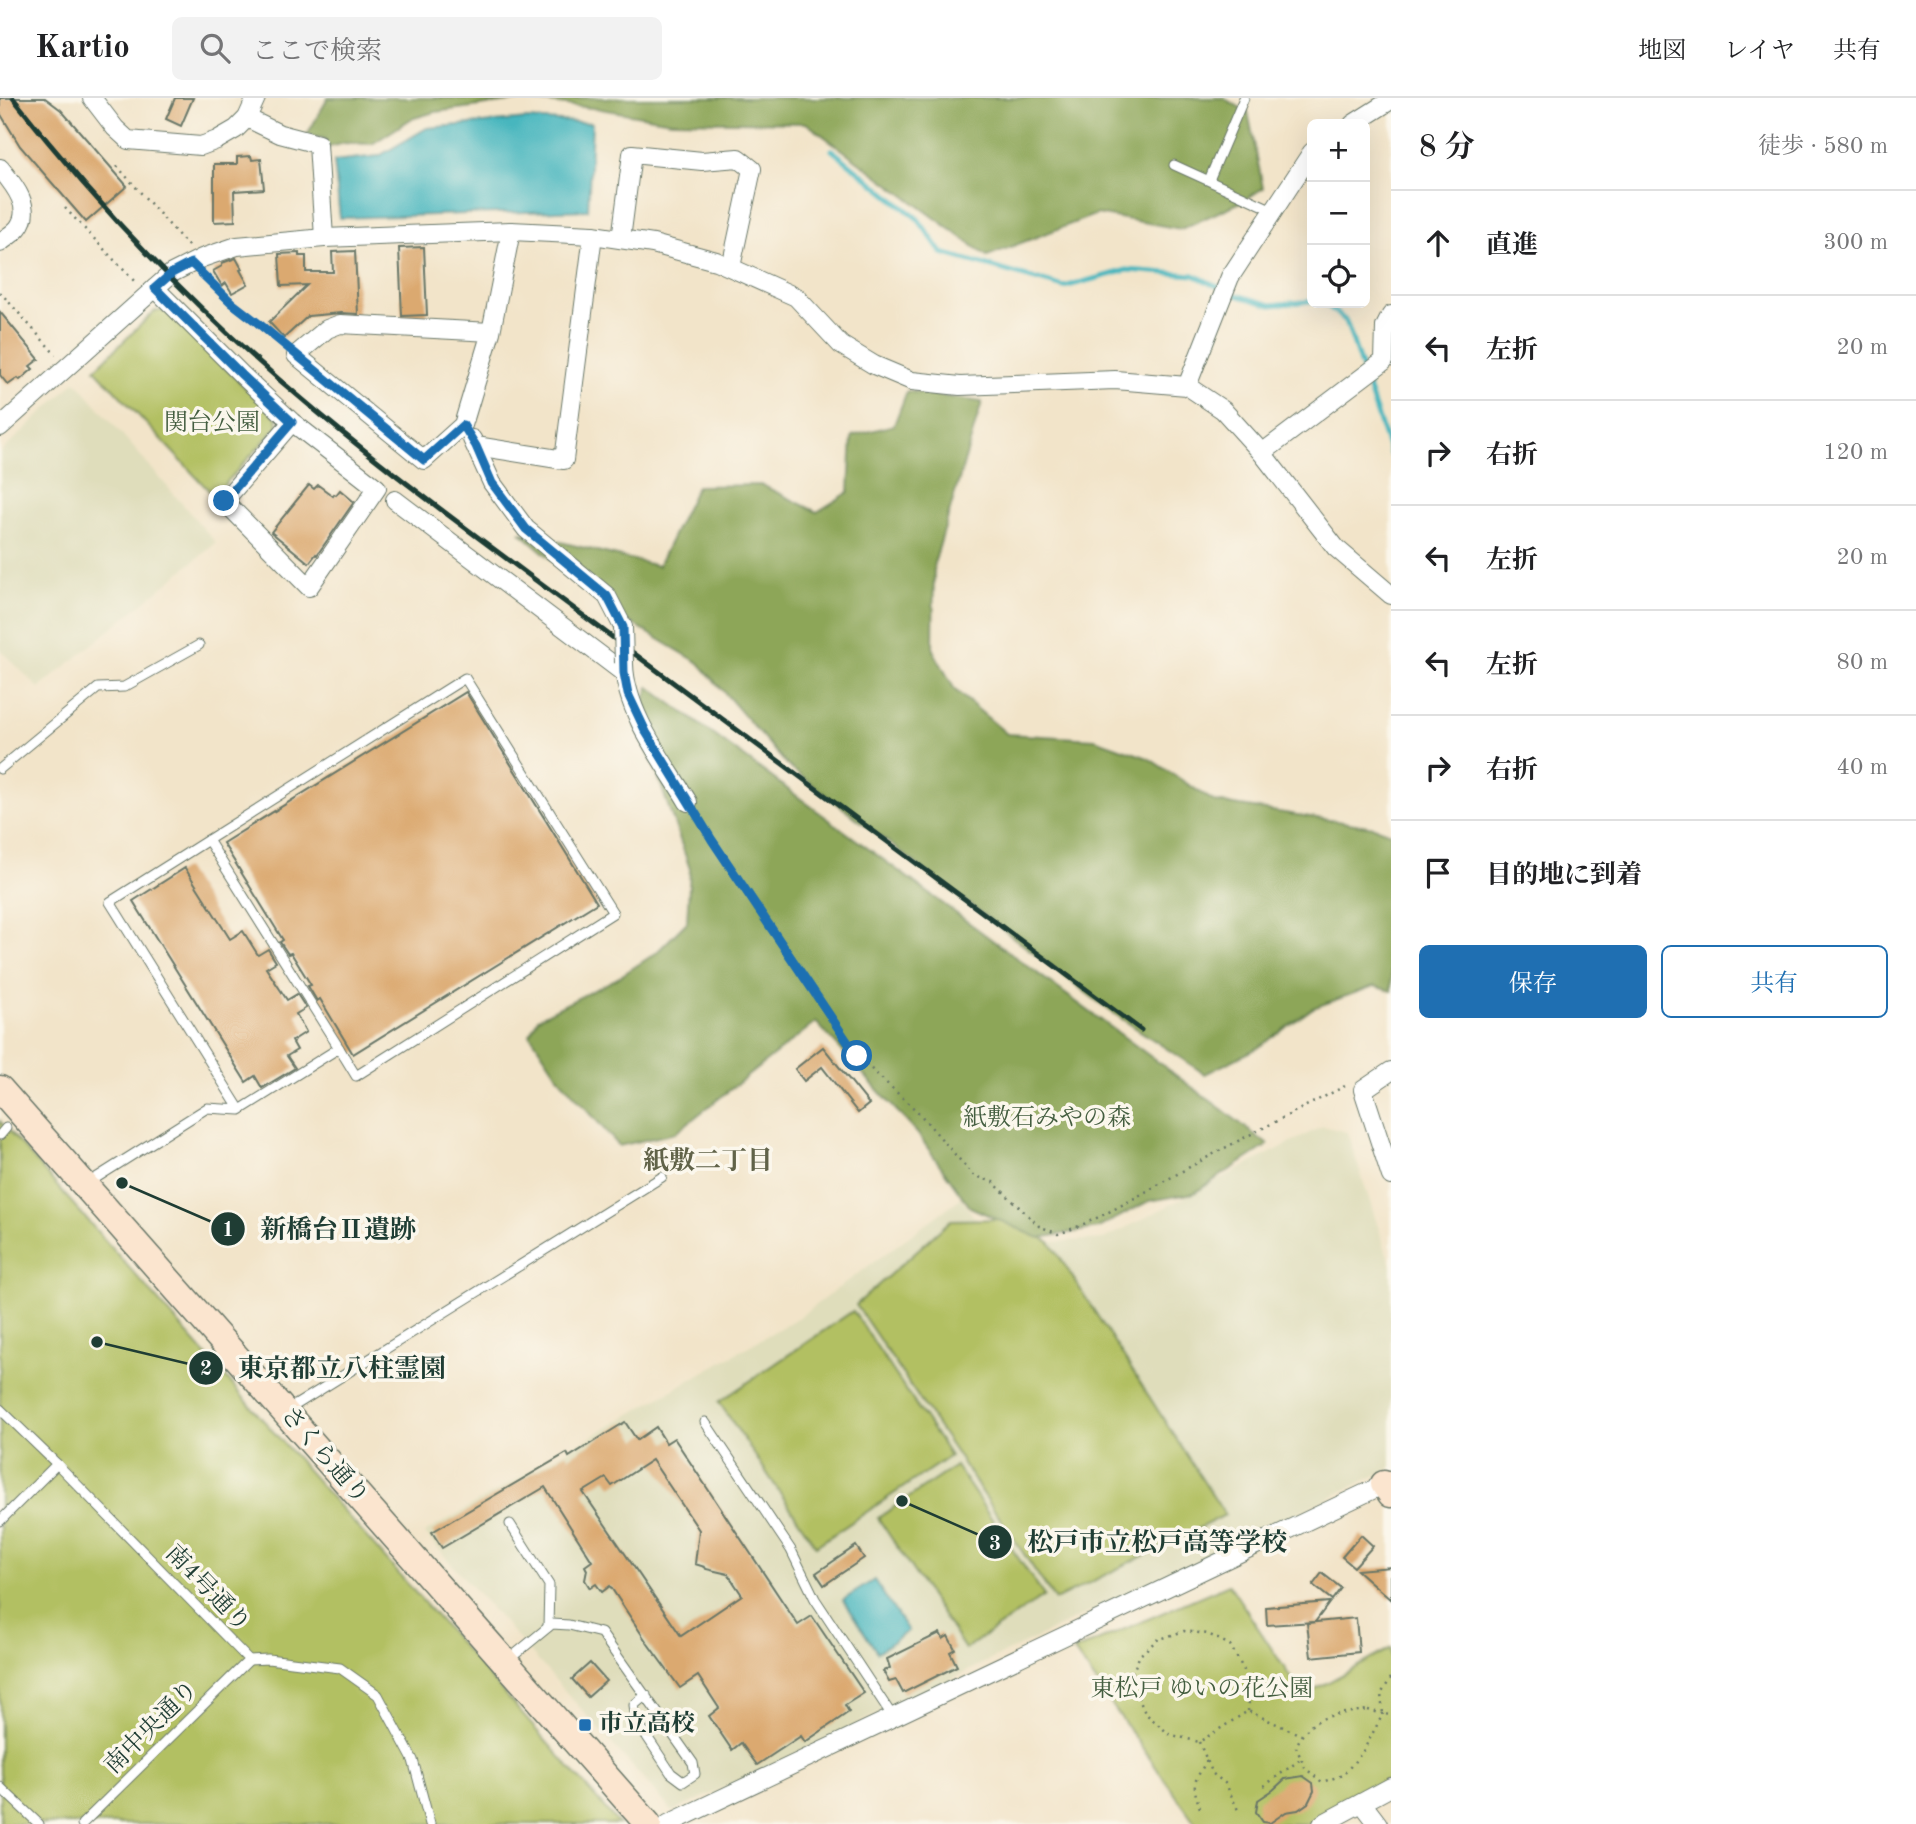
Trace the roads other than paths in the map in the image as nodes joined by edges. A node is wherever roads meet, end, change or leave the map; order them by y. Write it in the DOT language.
graph roads {
  1 [pos="92,98"];
  2 [pos="256,98"];
  3 [pos="1244,98"];
  4 [pos="1391,100"];
  5 [pos="247,118"];
  6 [pos="1361,119"];
  7 [pos="1307,159"];
  8 [pos="1174,165"];
  9 [pos="0,168"];
  10 [pos="1209,180"];
  11 [pos="1273,210"];
  12 [pos="512,231"];
  13 [pos="593,235"];
  14 [pos="324,238"];
  15 [pos="621,239"];
  16 [pos="0,243"];
  17 [pos="731,267"];
  18 [pos="148,288"];
  19 [pos="1391,316"];
  20 [pos="491,332"];
  21 [pos="1187,386"];
  22 [pos="292,422"];
  23 [pos="463,425"];
  24 [pos="0,427"];
  25 [pos="476,446"];
  26 [pos="1262,453"];
  27 [pos="396,500"];
  28 [pos="1391,595"];
  29 [pos="199,645"];
  30 [pos="624,668"];
  31 [pos="0,769"];
  32 [pos="688,802"];
  33 [pos="208,840"];
  34 [pos="339,1048"];
  35 [pos="1391,1071"];
  36 [pos="0,1089"];
  37 [pos="240,1110"];
  38 [pos="1391,1175"];
  39 [pos="662,1177"];
  40 [pos="85,1185"];
  41 [pos="0,1409"];
  42 [pos="285,1412"];
  43 [pos="705,1422"];
  44 [pos="57,1464"];
  45 [pos="1389,1487"];
  46 [pos="0,1521"];
  47 [pos="510,1524"];
  48 [pos="548,1627"];
  49 [pos="249,1660"];
  50 [pos="506,1662"];
  51 [pos="646,1695"];
  52 [pos="893,1717"];
  53 [pos="0,1787"];
  54 [pos="1391,1787"];
  55 [pos="1362,1803"];
  56 [pos="39,1824"];
  57 [pos="82,1824"];
  58 [pos="430,1824"];
  59 [pos="648,1824"];
  60 [pos="668,1824"];
  61 [pos="1322,1824"];
  62 [pos="1378,1824"];
  1 -- 5 [label="street"];
  2 -- 5 [label="street"];
  3 -- 10 [label="lane"];
  4 -- 6 [label="street"];
  5 -- 14 [label="street"];
  7 -- 11 [label="street"];
  8 -- 10 [label="lane"];
  9 -- 16 [label="street"];
  10 -- 11 [label="lane"];
  11 -- 21 [label="street"];
  12 -- 13 [label="street"];
  12 -- 14 [label="street"];
  12 -- 20 [label="street"];
  13 -- 15 [label="street"];
  13 -- 25 [label="street"];
  14 -- 18 [label="street"];
  15 -- 17 [label="street"];
  15 -- 17 [label="street"];
  17 -- 21 [label="street"];
  18 -- 22 [label="street"];
  18 -- 24 [label="street"];
  19 -- 26 [label="street"];
  20 -- 23 [label="street"];
  20 -- 23 [label="street"];
  21 -- 26 [label="street"];
  22 -- 22 [label="street"];
  23 -- 25 [label="street"];
  25 -- 30 [label="street, bridge"];
  26 -- 28 [label="street"];
  27 -- 30 [label="street"];
  29 -- 31 [label="lane"];
  30 -- 32 [label="street"];
  33 -- 34 [label="lane"];
  33 -- 34 [label="lane"];
  33 -- 37 [label="lane"];
  34 -- 37 [label="lane"];
  35 -- 38 [label="street"];
  36 -- 40 [label="street, さくら通り"];
  37 -- 40 [label="lane"];
  39 -- 42 [label="lane"];
  40 -- 42 [label="street, さくら通り"];
  41 -- 44 [label="lane, 南4号通り"];
  42 -- 50 [label="street, さくら通り"];
  43 -- 52 [label="lane"];
  44 -- 46 [label="lane"];
  44 -- 49 [label="lane, 南4号通り"];
  45 -- 52 [label="street"];
  47 -- 48 [label="lane"];
  48 -- 50 [label="lane"];
  48 -- 51 [label="lane"];
  49 -- 57 [label="lane, 南中央通り"];
  49 -- 58 [label="lane, 南4号通り"];
  50 -- 59 [label="street, さくら通り"];
  51 -- 51 [label="lane"];
  52 -- 60 [label="street"];
  53 -- 56 [label="lane"];
  54 -- 55 [label="street"];
  55 -- 61 [label="street"];
  55 -- 62 [label="street"];
}
